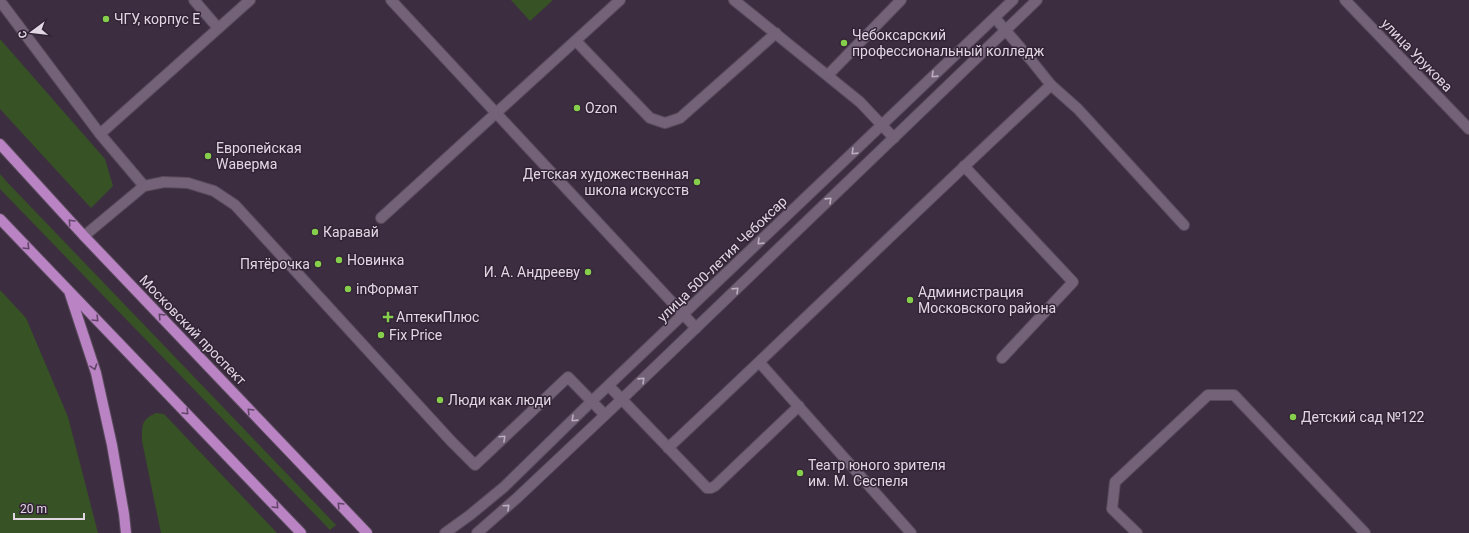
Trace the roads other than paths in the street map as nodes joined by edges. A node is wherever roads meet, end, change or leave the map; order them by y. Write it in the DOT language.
graph roads {
  1 [pos="194,0"];
  2 [pos="250,0"];
  3 [pos="391,0"];
  4 [pos="620,0"];
  5 [pos="734,0"];
  6 [pos="901,0"];
  7 [pos="1013,0"];
  8 [pos="1037,0"];
  9 [pos="1345,0"];
  10 [pos="0,1"];
  11 [pos="995,18"];
  12 [pos="218,28"];
  13 [pos="1006,30"];
  14 [pos="776,33"];
  15 [pos="576,41"];
  16 [pos="828,75"];
  17 [pos="1051,85"];
  18 [pos="496,114"];
  19 [pos="882,125"];
  20 [pos="1469,129"];
  21 [pos="100,134"];
  22 [pos="894,138"];
  23 [pos="0,144"];
  24 [pos="964,166"];
  25 [pos="144,186"];
  26 [pos="382,218"];
  27 [pos="0,219"];
  28 [pos="1184,225"];
  29 [pos="84,236"];
  30 [pos="69,290"];
  31 [pos="684,315"];
  32 [pos="696,328"];
  33 [pos="1002,358"];
  34 [pos="760,362"];
  35 [pos="609,386"];
  36 [pos="621,400"];
  37 [pos="592,401"];
  38 [pos="798,406"];
  39 [pos="605,415"];
  40 [pos="668,448"];
  41 [pos="126,533"];
  42 [pos="301,533"];
  43 [pos="367,533"];
  44 [pos="445,533"];
  45 [pos="477,533"];
  46 [pos="911,533"];
  47 [pos="1136,533"];
  48 [pos="1365,533"];
  1 -- 12 [label="street"];
  2 -- 12 [label="street"];
  3 -- 18 [label="street"];
  4 -- 15 [label="street"];
  5 -- 14 [label="street"];
  6 -- 16 [label="street"];
  7 -- 11 [label="street, улица 500-летия Чебоксар"];
  8 -- 13 [label="street"];
  9 -- 20 [label="street, улица Урукова"];
  10 -- 21 [label="street"];
  11 -- 13 [label="street"];
  11 -- 19 [label="street, улица 500-летия Чебоксар, one-way"];
  12 -- 21 [label="street"];
  13 -- 17 [label="street"];
  13 -- 22 [label="street"];
  14 -- 15 [label="street"];
  14 -- 16 [label="street"];
  15 -- 18 [label="street"];
  16 -- 19 [label="street"];
  17 -- 24 [label="street"];
  17 -- 28 [label="street"];
  18 -- 26 [label="street"];
  18 -- 31 [label="street"];
  19 -- 22 [label="street"];
  19 -- 31 [label="street, улица 500-летия Чебоксар, one-way"];
  21 -- 25 [label="street"];
  32 -- 22 [label="street, one-way"];
  29 -- 23 [label="main road, Московский проспект, one-way"];
  24 -- 33 [label="street"];
  24 -- 34 [label="street"];
  25 -- 29 [label="street"];
  25 -- 37 [label="street, one-way"];
  27 -- 30 [label="main road, one-way"];
  43 -- 29 [label="main road, Московский проспект, one-way"];
  30 -- 41 [label="main road, one-way"];
  30 -- 42 [label="main road, one-way"];
  31 -- 32 [label="street"];
  31 -- 35 [label="street, улица 500-летия Чебоксар"];
  36 -- 32 [label="street, one-way"];
  34 -- 38 [label="street"];
  34 -- 40 [label="street"];
  35 -- 36 [label="street"];
  35 -- 37 [label="street, улица 500-летия Чебоксар"];
  36 -- 39 [label="street"];
  36 -- 40 [label="street"];
  37 -- 39 [label="street"];
  37 -- 44 [label="street, улица 500-летия Чебоксар, one-way"];
  38 -- 40 [label="street"];
  38 -- 46 [label="street"];
  45 -- 39 [label="street, one-way"];
  47 -- 48 [label="street"];
}
